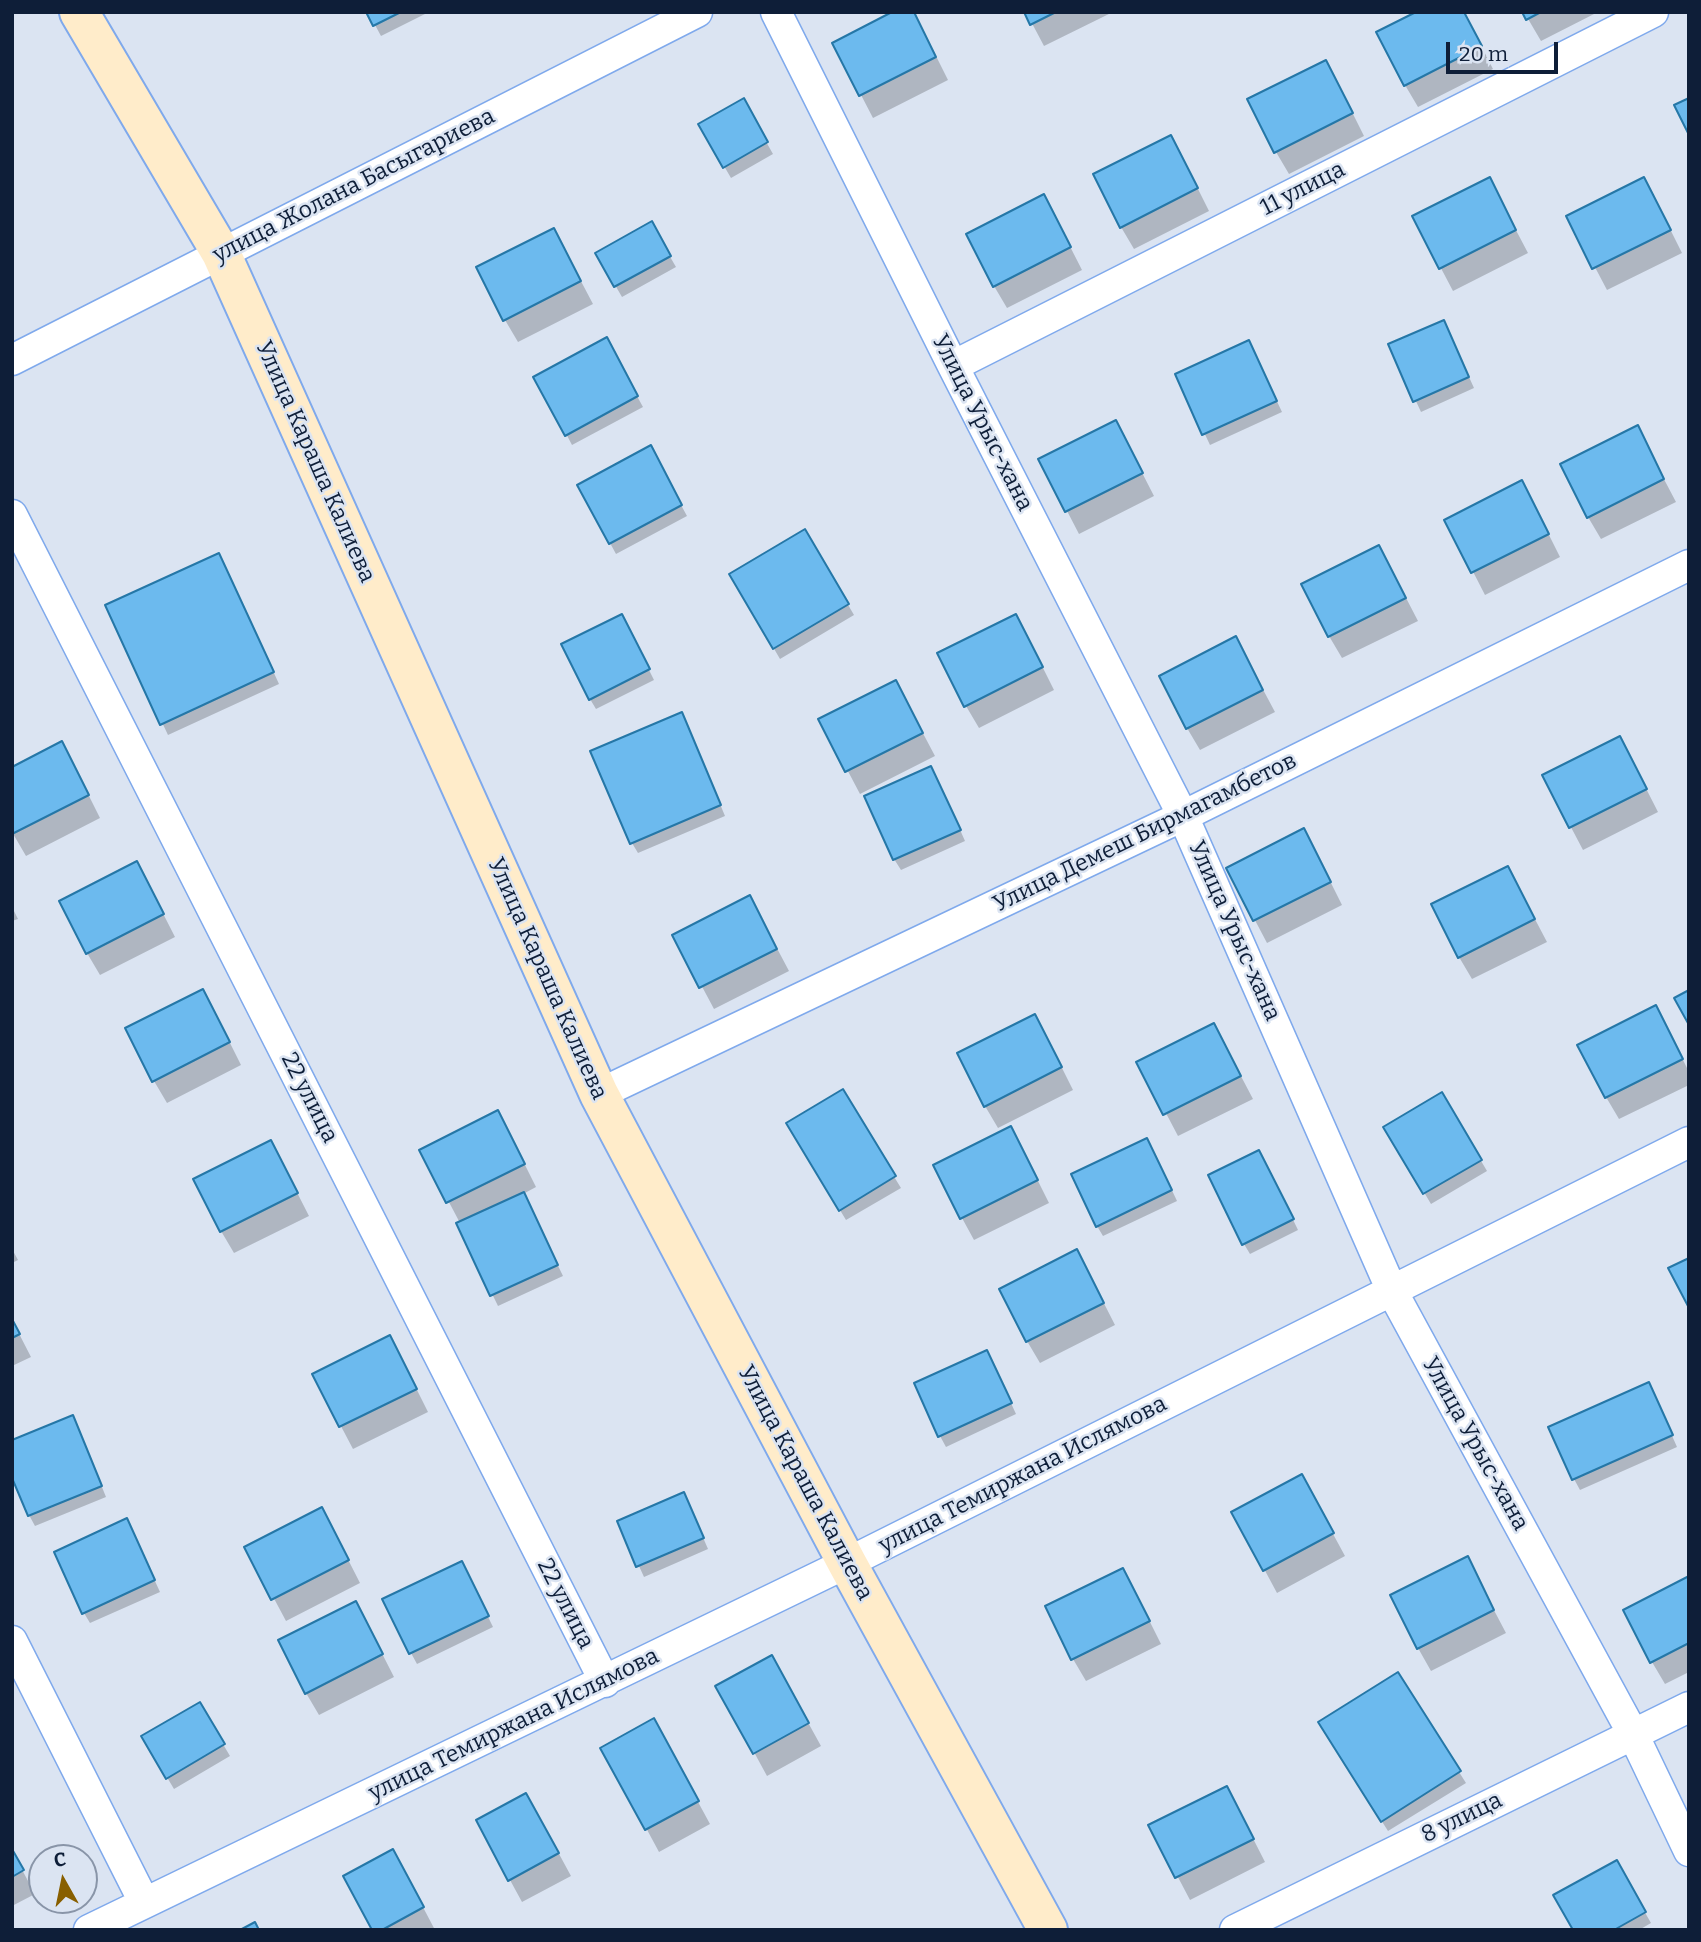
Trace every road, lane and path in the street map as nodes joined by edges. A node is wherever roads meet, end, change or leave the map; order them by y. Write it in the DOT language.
graph roads {
  1 [pos="79,12"];
  2 [pos="697,12"];
  3 [pos="775,12"];
  4 [pos="1653,12"];
  5 [pos="221,253"];
  6 [pos="12,360"];
  7 [pos="953,366"];
  8 [pos="12,515"];
  9 [pos="1689,565"];
  10 [pos="1183,816"];
  11 [pos="598,1094"];
  12 [pos="1689,1142"];
  13 [pos="1392,1291"];
  14 [pos="847,1563"];
  15 [pos="12,1642"];
  16 [pos="605,1682"];
  17 [pos="1689,1707"];
  18 [pos="1633,1734"];
  19 [pos="1689,1851"];
  20 [pos="144,1902"];
  21 [pos="89,1930"];
  22 [pos="1048,1930"];
  23 [pos="1235,1930"];
  1 -- 5 [label="street, Улица Караша Калиева"];
  2 -- 5 [label="street, улица Жолана Басыгариева"];
  3 -- 7 [label="street, Улица Урыс-хана"];
  4 -- 7 [label="street, 11 улица"];
  5 -- 6 [label="street, улица Жолана Басыгариева"];
  5 -- 11 [label="street, Улица Караша Калиева"];
  7 -- 10 [label="street, Улица Урыс-хана"];
  8 -- 16 [label="street, 22 улица"];
  9 -- 10 [label="street, Улица Демеш Бирмагамбетов"];
  10 -- 11 [label="street, Улица Демеш Бирмагамбетов"];
  10 -- 13 [label="street, Улица Урыс-хана"];
  11 -- 14 [label="street, Улица Караша Калиева"];
  12 -- 13 [label="street, улица Темиржана Ислямова"];
  13 -- 14 [label="street, улица Темиржана Ислямова"];
  13 -- 18 [label="street, Улица Урыс-хана"];
  14 -- 16 [label="street, улица Темиржана Ислямова"];
  14 -- 22 [label="street, Улица Караша Калиева"];
  15 -- 20 [label="street"];
  16 -- 20 [label="street, улица Темиржана Ислямова"];
  17 -- 18 [label="street, 8 улица"];
  18 -- 19 [label="street, Улица Урыс-хана"];
  18 -- 23 [label="street, 8 улица"];
  20 -- 21 [label="street, улица Темиржана Ислямова"];
}
